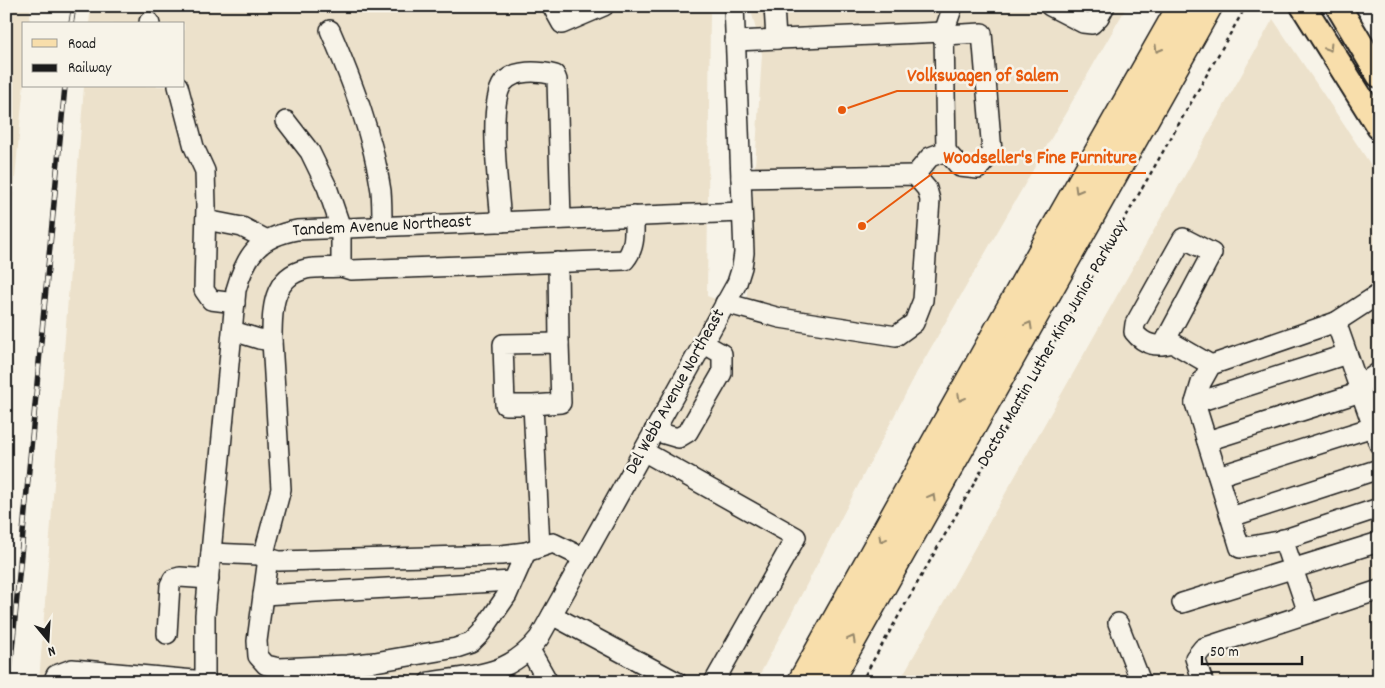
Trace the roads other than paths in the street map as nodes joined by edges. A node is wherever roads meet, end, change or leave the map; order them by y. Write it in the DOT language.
graph roads {
  1 [pos="552,6"];
  2 [pos="604,6"];
  3 [pos="734,6"];
  4 [pos="774,6"];
  5 [pos="953,6"];
  6 [pos="1050,6"];
  7 [pos="1105,6"];
  8 [pos="1182,6"];
  9 [pos="1208,6"];
  10 [pos="1222,6"];
  11 [pos="1303,6"];
  12 [pos="1338,6"];
  13 [pos="330,30"];
  14 [pos="944,34"];
  15 [pos="776,39"];
  16 [pos="735,41"];
  17 [pos="1379,75"];
  18 [pos="179,88"];
  19 [pos="286,120"];
  20 [pos="1379,127"];
  21 [pos="946,151"];
  22 [pos="915,175"];
  23 [pos="741,178"];
  24 [pos="742,212"];
  25 [pos="634,216"];
  26 [pos="561,219"];
  27 [pos="206,220"];
  28 [pos="501,222"];
  29 [pos="382,226"];
  30 [pos="341,228"];
  31 [pos="1080,233"];
  32 [pos="267,240"];
  33 [pos="558,262"];
  34 [pos="341,267"];
  35 [pos="1379,294"];
  36 [pos="235,303"];
  37 [pos="725,303"];
  38 [pos="1336,322"];
  39 [pos="232,331"];
  40 [pos="272,341"];
  41 [pos="559,343"];
  42 [pos="703,343"];
  43 [pos="1163,345"];
  44 [pos="1347,354"];
  45 [pos="1210,365"];
  46 [pos="1379,372"];
  47 [pos="1360,389"];
  48 [pos="1194,403"];
  49 [pos="534,405"];
  50 [pos="654,431"];
  51 [pos="1376,435"];
  52 [pos="1207,441"];
  53 [pos="643,451"];
  54 [pos="1379,469"];
  55 [pos="1218,476"];
  56 [pos="1379,508"];
  57 [pos="1231,517"];
  58 [pos="1283,539"];
  59 [pos="1379,542"];
  60 [pos="533,550"];
  61 [pos="211,553"];
  62 [pos="265,557"];
  63 [pos="421,557"];
  64 [pos="584,558"];
  65 [pos="1293,568"];
  66 [pos="209,579"];
  67 [pos="512,581"];
  68 [pos="422,586"];
  69 [pos="1379,590"];
  70 [pos="263,595"];
  71 [pos="1182,603"];
  72 [pos="1308,613"];
  73 [pos="552,615"];
  74 [pos="1118,623"];
  75 [pos="167,634"];
  76 [pos="530,650"];
  77 [pos="482,678"];
  78 [pos="53,682"];
  79 [pos="205,682"];
  80 [pos="429,682"];
  81 [pos="548,682"];
  82 [pos="677,682"];
  83 [pos="714,682"];
  84 [pos="802,682"];
  85 [pos="828,682"];
  86 [pos="1141,682"];
  87 [pos="1203,682"];
  1 -- 2 [label="street"];
  3 -- 16 [label="street, Del Webb Avenue Northeast"];
  4 -- 15 [label="street"];
  5 -- 14 [label="street"];
  6 -- 7 [label="street"];
  8 -- 84 [label="highway, one-way"];
  9 -- 31 [label="highway, Doctor Martin Luther King Junior Parkway"];
  10 -- 31 [label="highway"];
  11 -- 20 [label="main road, one-way"];
  12 -- 17 [label="main road"];
  13 -- 29 [label="street"];
  14 -- 15 [label="street"];
  14 -- 21 [label="street"];
  14 -- 21 [label="street"];
  15 -- 16 [label="street"];
  16 -- 23 [label="street, Del Webb Avenue Northeast"];
  18 -- 27 [label="street"];
  19 -- 30 [label="street"];
  21 -- 22 [label="street"];
  22 -- 23 [label="street"];
  22 -- 37 [label="street"];
  23 -- 24 [label="street, Del Webb Avenue Northeast"];
  24 -- 25 [label="street, Tandem Avenue Northeast"];
  24 -- 37 [label="street, Del Webb Avenue Northeast"];
  25 -- 26 [label="street, Tandem Avenue Northeast"];
  25 -- 33 [label="street"];
  26 -- 28 [label="street, Tandem Avenue Northeast"];
  26 -- 28 [label="street"];
  27 -- 32 [label="street"];
  27 -- 36 [label="street"];
  28 -- 29 [label="street, Tandem Avenue Northeast"];
  29 -- 30 [label="street, Tandem Avenue Northeast"];
  30 -- 32 [label="street, Tandem Avenue Northeast"];
  30 -- 34 [label="street"];
  85 -- 31 [label="highway, Doctor Martin Luther King Junior Parkway, one-way"];
  32 -- 36 [label="street, Tandem Avenue Northeast"];
  33 -- 34 [label="street"];
  33 -- 41 [label="street"];
  34 -- 40 [label="street"];
  35 -- 38 [label="street"];
  36 -- 39 [label="street, Tandem Avenue Northeast"];
  37 -- 42 [label="street, Del Webb Avenue Northeast"];
  38 -- 44 [label="street"];
  38 -- 45 [label="street"];
  39 -- 40 [label="street"];
  39 -- 61 [label="street, Tandem Avenue Northeast"];
  40 -- 62 [label="street"];
  41 -- 49 [label="street"];
  41 -- 49 [label="street"];
  42 -- 50 [label="street, Del Webb Avenue Northeast"];
  42 -- 50 [label="street"];
  43 -- 43 [label="street"];
  43 -- 45 [label="street"];
  44 -- 47 [label="street"];
  44 -- 48 [label="street"];
  45 -- 48 [label="street"];
  46 -- 47 [label="street"];
  47 -- 51 [label="street"];
  47 -- 52 [label="street"];
  48 -- 52 [label="street"];
  49 -- 60 [label="street"];
  50 -- 53 [label="street, Del Webb Avenue Northeast"];
  51 -- 55 [label="street"];
  52 -- 55 [label="street"];
  53 -- 64 [label="street, Del Webb Avenue Northeast"];
  53 -- 83 [label="street"];
  54 -- 57 [label="street"];
  55 -- 57 [label="street"];
  56 -- 58 [label="street"];
  57 -- 58 [label="street"];
  58 -- 65 [label="street"];
  59 -- 65 [label="street"];
  60 -- 63 [label="street"];
  60 -- 64 [label="street"];
  60 -- 67 [label="street"];
  61 -- 62 [label="street"];
  61 -- 66 [label="street, Tandem Avenue Northeast"];
  62 -- 63 [label="street"];
  62 -- 70 [label="street"];
  63 -- 68 [label="street"];
  64 -- 73 [label="street, Del Webb Avenue Northeast"];
  65 -- 71 [label="street"];
  65 -- 72 [label="street"];
  66 -- 75 [label="street"];
  66 -- 79 [label="street, Tandem Avenue Northeast"];
  67 -- 68 [label="street"];
  67 -- 70 [label="street"];
  68 -- 70 [label="street"];
  69 -- 72 [label="street"];
  72 -- 87 [label="street"];
  73 -- 76 [label="street, Del Webb Avenue Northeast"];
  73 -- 82 [label="street"];
  74 -- 86 [label="street"];
  76 -- 77 [label="street, Del Webb Avenue Northeast"];
  76 -- 81 [label="street"];
  77 -- 80 [label="street, Del Webb Avenue Northeast"];
  78 -- 79 [label="street"];
}
